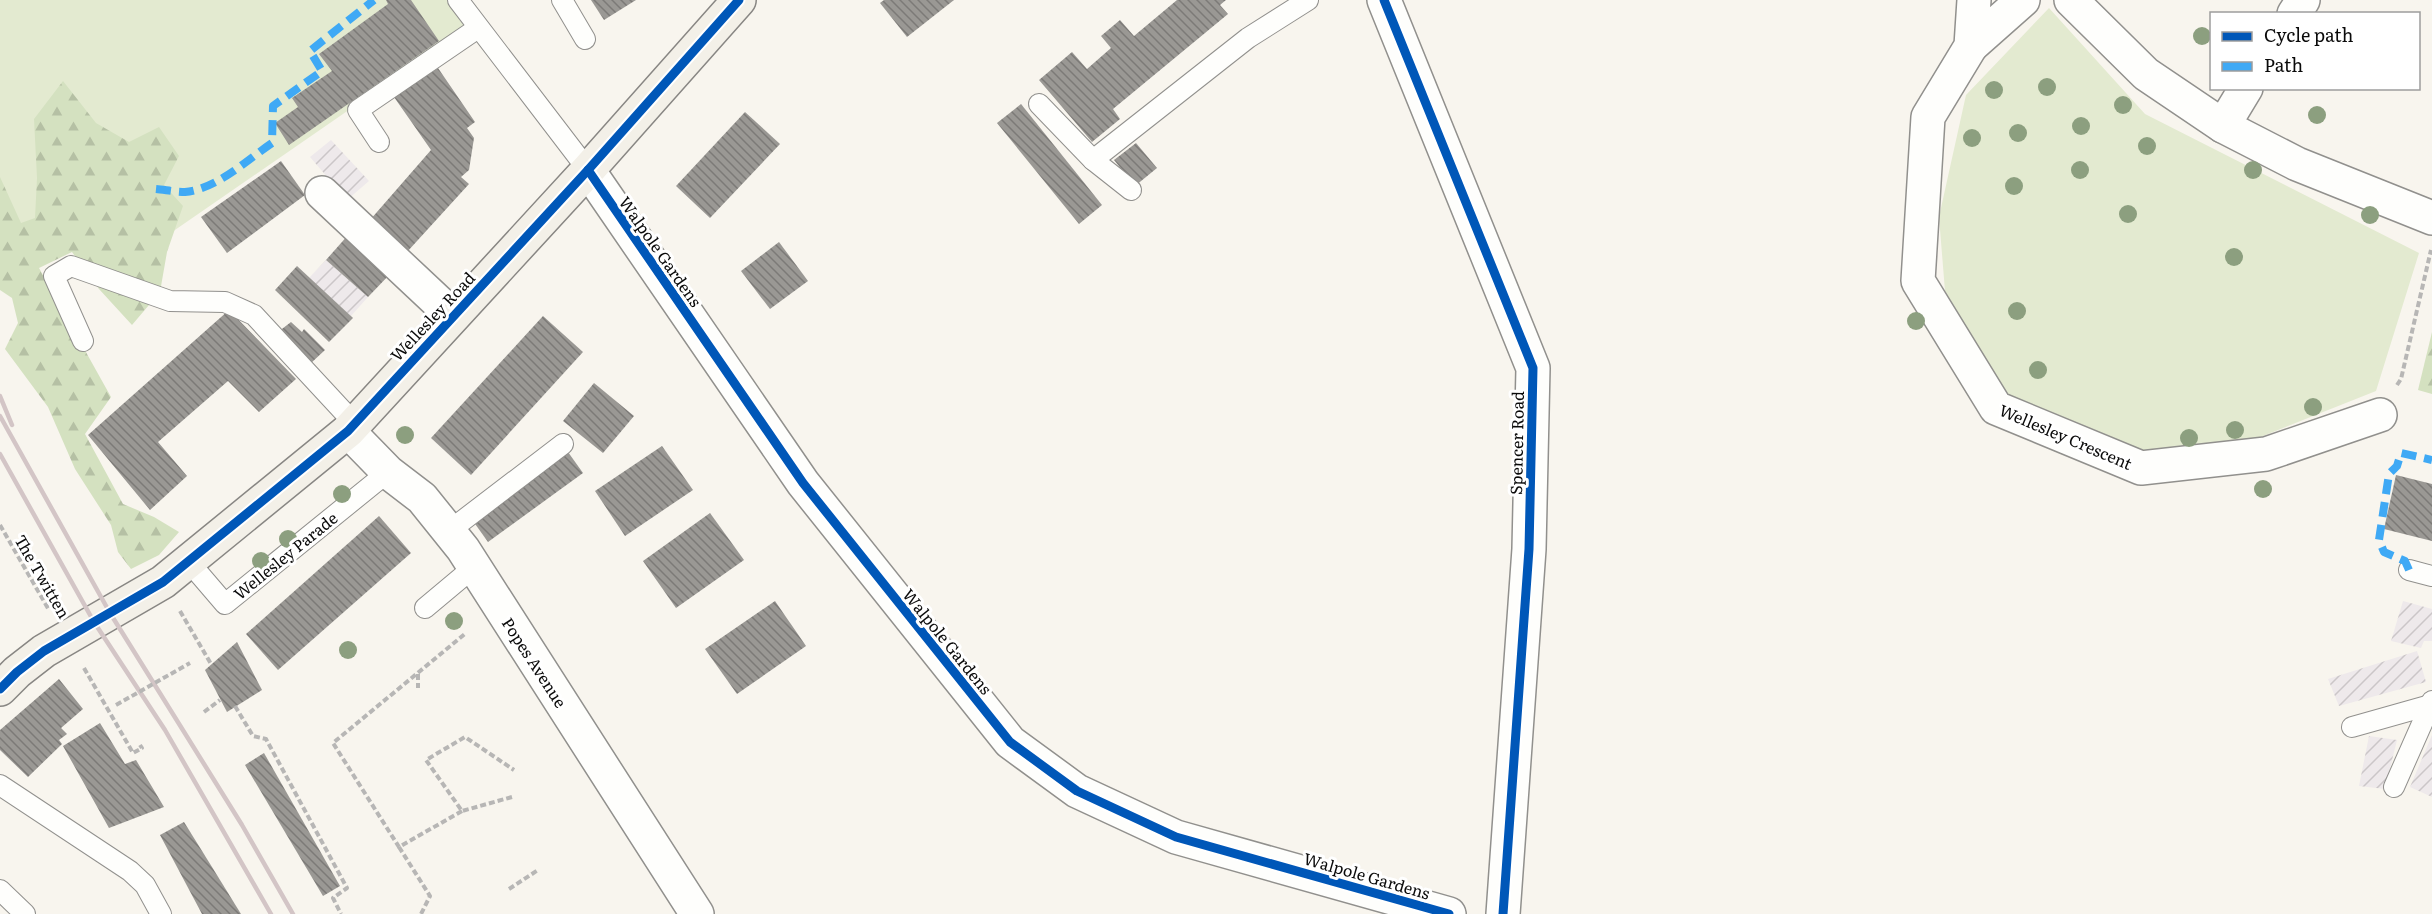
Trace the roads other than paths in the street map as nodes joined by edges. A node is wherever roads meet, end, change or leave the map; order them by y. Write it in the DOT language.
graph roads {
  1 [pos="458,0"];
  2 [pos="562,0"];
  3 [pos="739,0"];
  4 [pos="1308,0"];
  5 [pos="1384,0"];
  6 [pos="1974,0"];
  7 [pos="2023,0"];
  8 [pos="2071,0"];
  9 [pos="478,28"];
  10 [pos="585,39"];
  11 [pos="1971,46"];
  12 [pos="2245,90"];
  13 [pos="1039,104"];
  14 [pos="2223,126"];
  15 [pos="379,142"];
  16 [pos="1093,160"];
  17 [pos="588,170"];
  18 [pos="1131,190"];
  19 [pos="322,193"];
  20 [pos="2432,218"];
  21 [pos="452,315"];
  22 [pos="83,341"];
  23 [pos="2380,415"];
  24 [pos="352,427"];
  25 [pos="563,444"];
  26 [pos="388,472"];
  27 [pos="449,531"];
  28 [pos="474,567"];
  29 [pos="2409,570"];
  30 [pos="176,572"];
  31 [pos="2432,576"];
  32 [pos="424,608"];
  33 [pos="0,689"];
  34 [pos="2431,703"];
  35 [pos="2352,727"];
  36 [pos="0,785"];
  37 [pos="2394,787"];
  38 [pos="0,890"];
  39 [pos="24,914"];
  40 [pos="161,914"];
  41 [pos="697,914"];
  42 [pos="1449,914"];
  43 [pos="1503,914"];
  1 -- 9 [label="lane"];
  2 -- 10 [label="lane"];
  3 -- 17 [label="street, Wellesley Road"];
  4 -- 16 [label="lane"];
  5 -- 43 [label="street, Spencer Road"];
  6 -- 11 [label="street, Wellesley Crescent"];
  7 -- 11 [label="street, Wellesley Crescent"];
  8 -- 14 [label="street"];
  9 -- 15 [label="lane"];
  9 -- 17 [label="lane"];
  11 -- 23 [label="street, Wellesley Crescent"];
  12 -- 14 [label="street"];
  13 -- 16 [label="lane"];
  14 -- 20 [label="street"];
  16 -- 18 [label="lane"];
  17 -- 21 [label="street, Wellesley Road"];
  17 -- 42 [label="street, Walpole Gardens"];
  19 -- 21 [label="street"];
  21 -- 24 [label="street, Wellesley Road"];
  22 -- 24 [label="lane"];
  24 -- 26 [label="street, Popes Avenue"];
  24 -- 30 [label="street, Wellesley Road"];
  25 -- 27 [label="lane"];
  26 -- 27 [label="street, Popes Avenue"];
  26 -- 30 [label="lane, Wellesley Parade"];
  27 -- 28 [label="street, Popes Avenue"];
  28 -- 32 [label="lane"];
  28 -- 41 [label="street, Popes Avenue"];
  29 -- 31 [label="lane"];
  30 -- 33 [label="street, Wellesley Road"];
  34 -- 35 [label="lane"];
  34 -- 37 [label="lane"];
  36 -- 40 [label="lane"];
  38 -- 39 [label="lane"];
}
